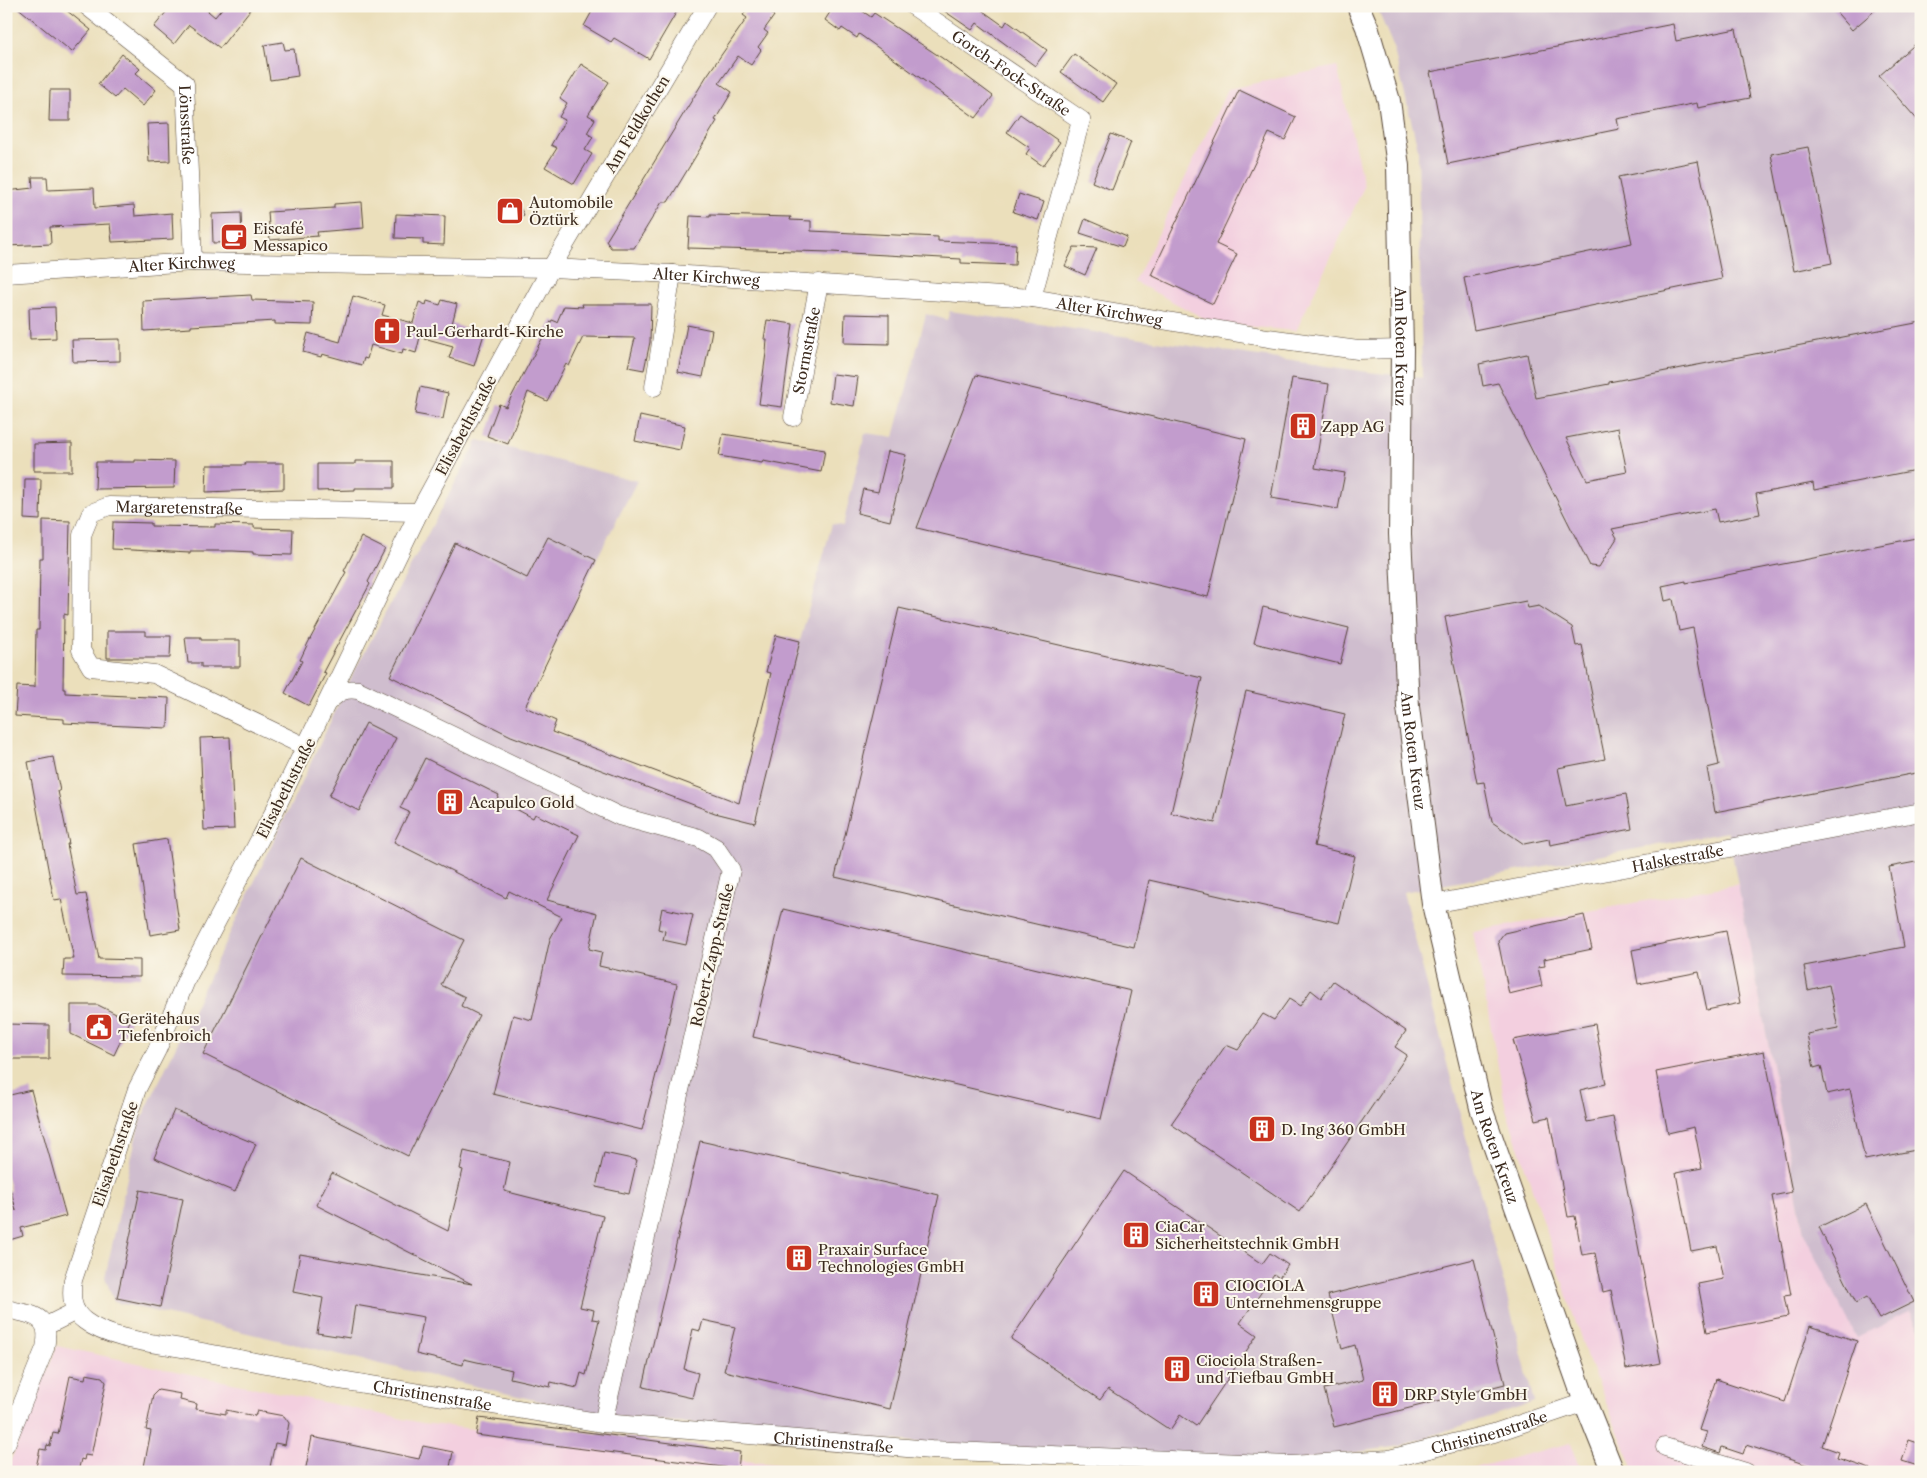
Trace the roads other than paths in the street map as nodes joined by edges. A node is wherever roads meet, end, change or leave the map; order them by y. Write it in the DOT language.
graph roads {
  1 [pos="707,6"];
  2 [pos="913,6"];
  3 [pos="1358,6"];
  4 [pos="92,8"];
  5 [pos="193,262"];
  6 [pos="551,268"];
  7 [pos="6,274"];
  8 [pos="672,274"];
  9 [pos="819,284"];
  10 [pos="1032,298"];
  11 [pos="1402,348"];
  12 [pos="654,387"];
  13 [pos="793,417"];
  14 [pos="419,512"];
  15 [pos="329,701"];
  16 [pos="306,747"];
  17 [pos="1921,812"];
  18 [pos="1434,904"];
  19 [pos="6,1309"];
  20 [pos="81,1316"];
  21 [pos="46,1326"];
  22 [pos="1585,1402"];
  23 [pos="603,1423"];
  24 [pos="6,1444"];
  25 [pos="1665,1447"];
  26 [pos="1613,1472"];
  27 [pos="1746,1472"];
  1 -- 6 [label="street, Am Feldkothen"];
  2 -- 10 [label="street, Gorch-Fock-Straße"];
  3 -- 11 [label="street, Am Roten Kreuz"];
  4 -- 5 [label="street, Lönsstraße"];
  5 -- 6 [label="street, Alter Kirchweg"];
  5 -- 7 [label="street, Alter Kirchweg"];
  6 -- 8 [label="street, Alter Kirchweg"];
  6 -- 14 [label="street, Elisabethstraße"];
  8 -- 9 [label="street, Alter Kirchweg"];
  8 -- 12 [label="street"];
  9 -- 10 [label="street, Alter Kirchweg"];
  9 -- 13 [label="street, Stormstraße"];
  10 -- 11 [label="street, Alter Kirchweg"];
  11 -- 18 [label="street, Am Roten Kreuz"];
  14 -- 15 [label="street, Elisabethstraße"];
  14 -- 16 [label="street, Margaretenstraße"];
  15 -- 16 [label="street, Elisabethstraße"];
  15 -- 23 [label="street, Robert-Zapp-Straße"];
  16 -- 20 [label="street, Elisabethstraße"];
  17 -- 18 [label="street, Halskestraße"];
  18 -- 22 [label="street, Am Roten Kreuz"];
  19 -- 21 [label="street"];
  20 -- 21 [label="street"];
  20 -- 23 [label="street, Christinenstraße"];
  21 -- 24 [label="street"];
  22 -- 23 [label="street, Christinenstraße"];
  22 -- 26 [label="street, Am Roten Kreuz"];
  25 -- 27 [label="street"];
}
